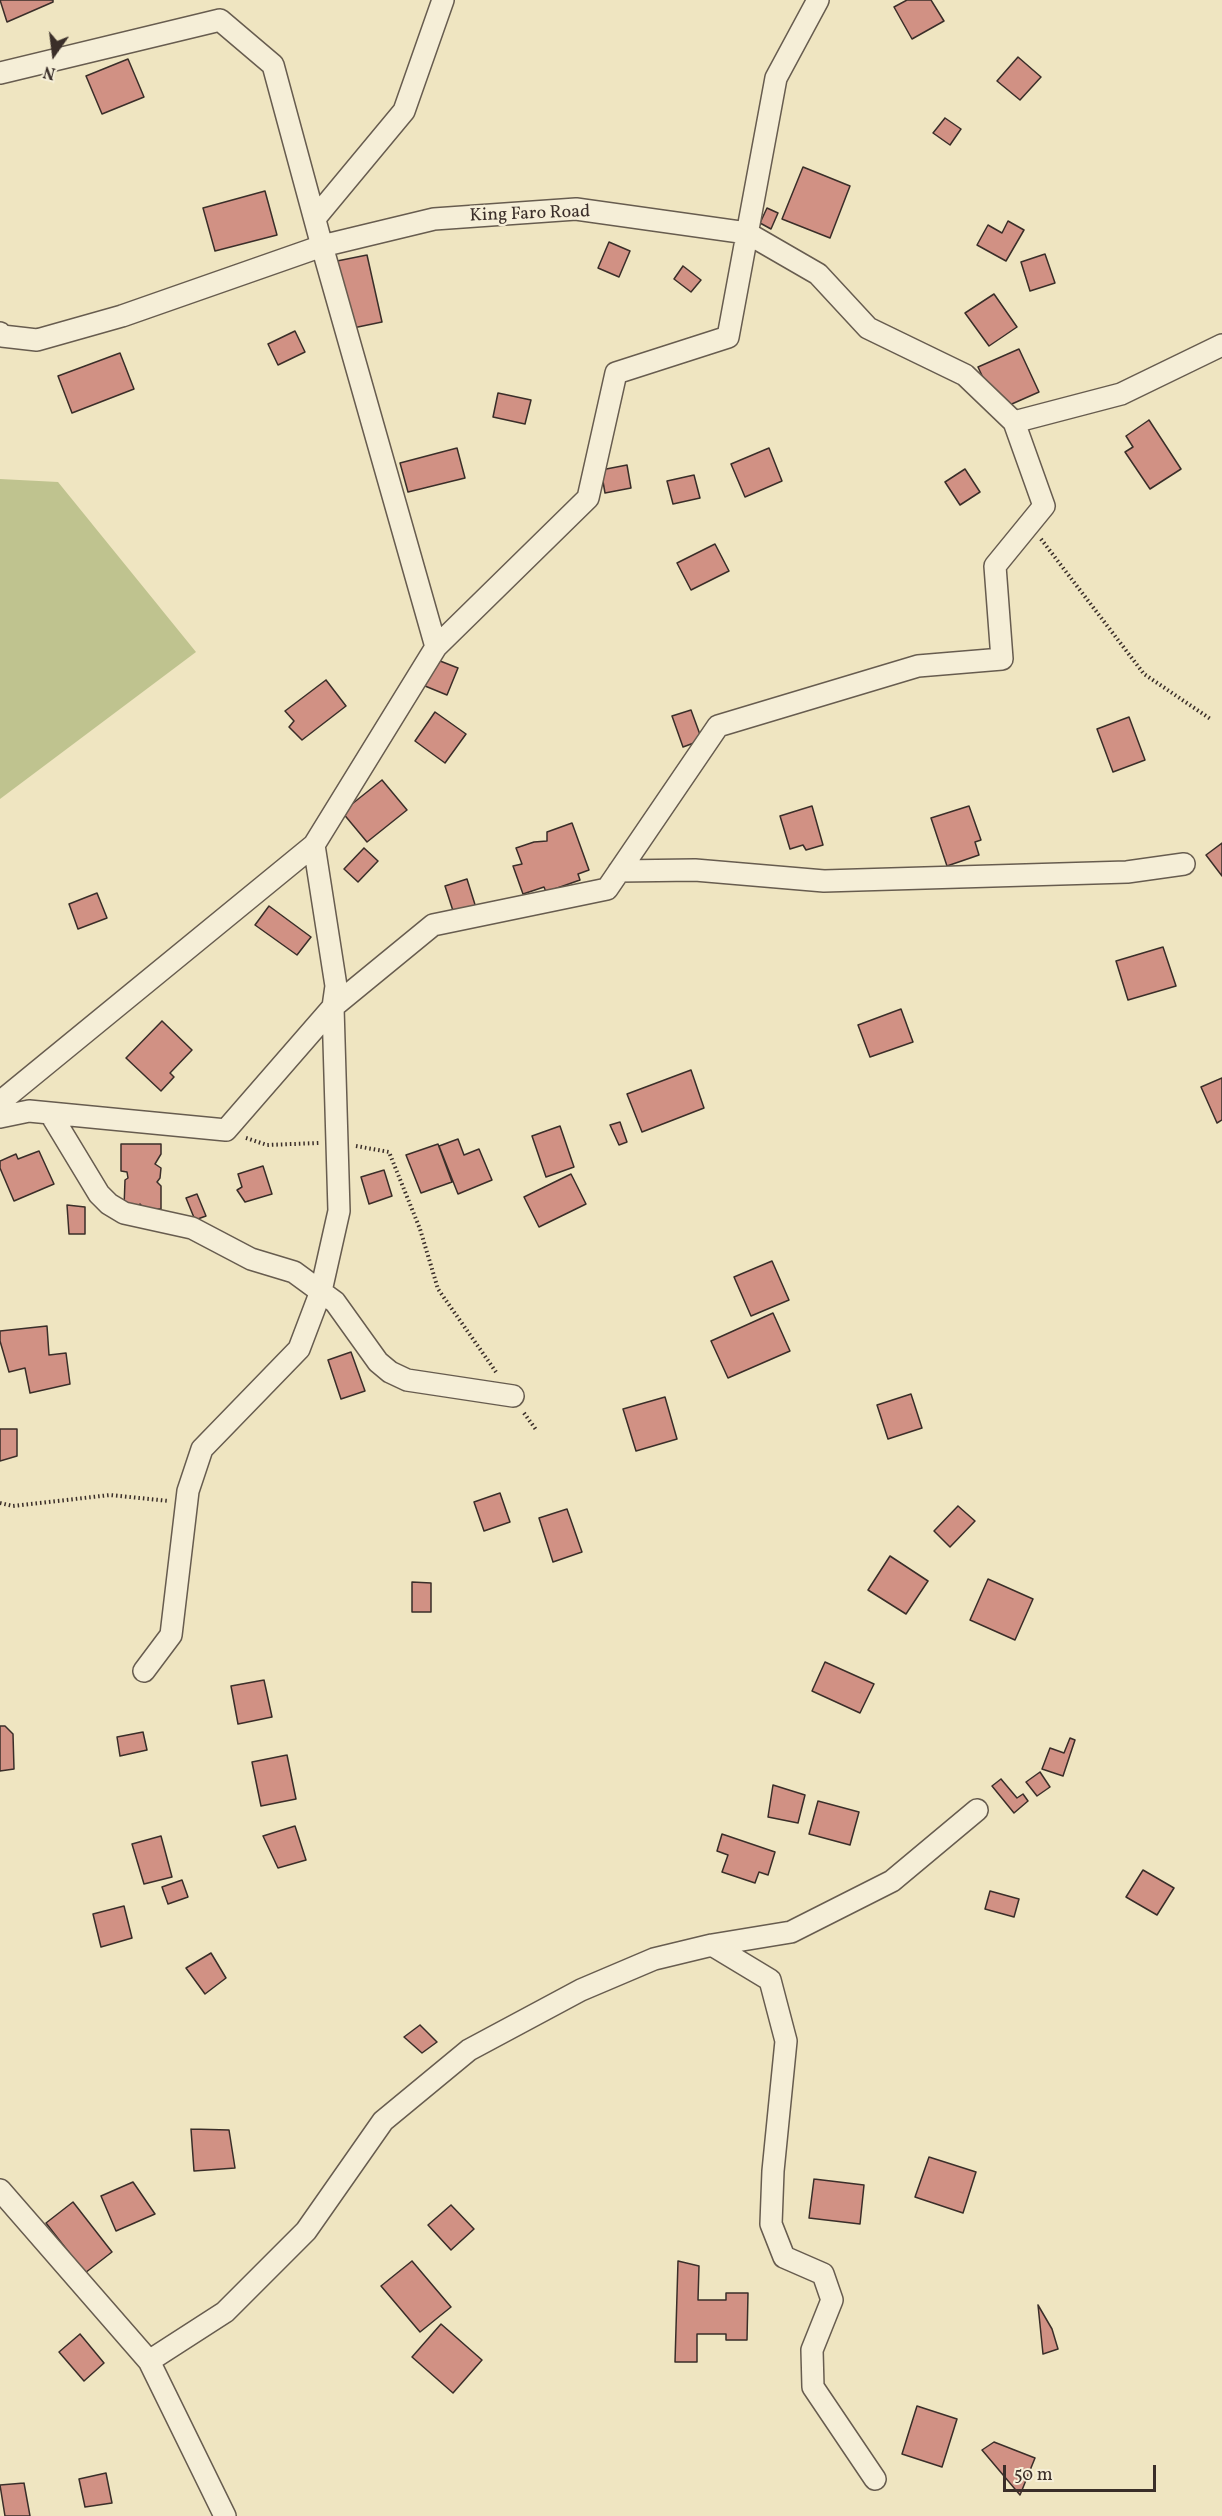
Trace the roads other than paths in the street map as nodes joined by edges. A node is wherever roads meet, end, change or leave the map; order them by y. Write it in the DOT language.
graph roads {
  1 [pos="443,0"];
  2 [pos="818,0"];
  3 [pos="0,73"];
  4 [pos="316,217"];
  5 [pos="747,233"];
  6 [pos="322,246"];
  7 [pos="0,333"];
  8 [pos="1222,345"];
  9 [pos="1014,422"];
  10 [pos="436,647"];
  11 [pos="314,845"];
  12 [pos="1184,864"];
  13 [pos="619,871"];
  14 [pos="333,1007"];
  15 [pos="0,1102"];
  16 [pos="50,1113"];
  17 [pos="0,1117"];
  18 [pos="321,1291"];
  19 [pos="513,1396"];
  20 [pos="144,1671"];
  21 [pos="977,1810"];
  22 [pos="712,1945"];
  23 [pos="0,2190"];
  24 [pos="149,2361"];
  25 [pos="875,2479"];
  26 [pos="225,2516"];
  1 -- 4 [label="street"];
  2 -- 5 [label="street"];
  3 -- 4 [label="street"];
  4 -- 6 [label="street"];
  5 -- 6 [label="street, King Faro Road"];
  5 -- 9 [label="street, King Faro Road"];
  5 -- 10 [label="street"];
  6 -- 7 [label="street, King Faro Road"];
  6 -- 10 [label="street"];
  8 -- 9 [label="street"];
  9 -- 13 [label="street"];
  10 -- 11 [label="street"];
  11 -- 14 [label="street"];
  11 -- 15 [label="street"];
  12 -- 13 [label="street"];
  13 -- 14 [label="street"];
  14 -- 16 [label="street"];
  14 -- 18 [label="street"];
  16 -- 17 [label="street"];
  16 -- 18 [label="street"];
  18 -- 19 [label="street"];
  18 -- 20 [label="street"];
  21 -- 22 [label="street"];
  22 -- 24 [label="street"];
  22 -- 25 [label="street"];
  23 -- 24 [label="street"];
  24 -- 26 [label="street"];
}
